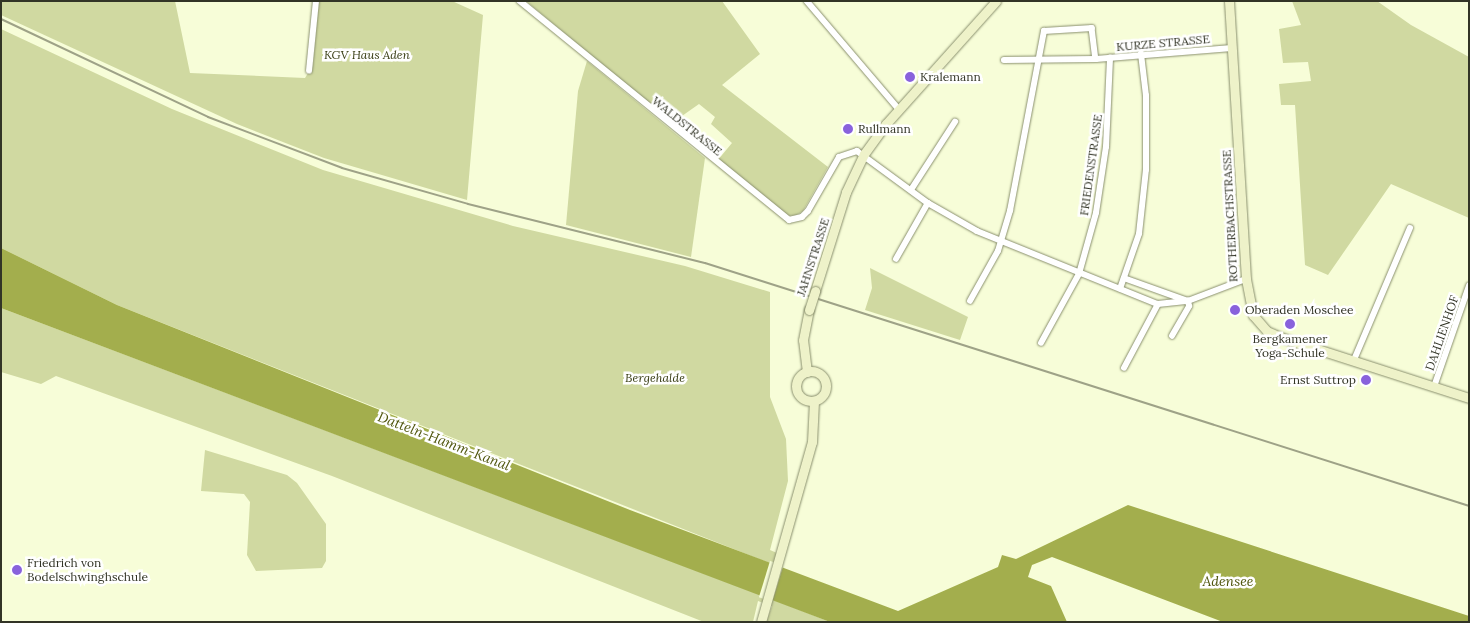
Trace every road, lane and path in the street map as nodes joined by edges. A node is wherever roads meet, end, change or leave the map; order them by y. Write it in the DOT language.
graph roads {
  1 [pos="316,1"];
  2 [pos="520,1"];
  3 [pos="807,1"];
  4 [pos="996,1"];
  5 [pos="1229,1"];
  6 [pos="1232,48"];
  7 [pos="1141,54"];
  8 [pos="1110,58"];
  9 [pos="1096,59"];
  10 [pos="1004,60"];
  11 [pos="1039,62"];
  12 [pos="309,71"];
  13 [pos="899,109"];
  14 [pos="955,122"];
  15 [pos="864,154"];
  16 [pos="911,190"];
  17 [pos="928,203"];
  18 [pos="1410,228"];
  19 [pos="1001,243"];
  20 [pos="896,259"];
  21 [pos="1079,274"];
  22 [pos="1124,278"];
  23 [pos="1246,279"];
  24 [pos="1469,286"];
  25 [pos="1120,289"];
  26 [pos="970,301"];
  27 [pos="1188,301"];
  28 [pos="1158,304"];
  29 [pos="1172,336"];
  30 [pos="1041,343"];
  31 [pos="1354,360"];
  32 [pos="1124,368"];
  33 [pos="807,372"];
  34 [pos="1434,387"];
  35 [pos="1469,398"];
  36 [pos="814,401"];
  37 [pos="761,622"];
  1 -- 12 [label="street"];
  2 -- 15 [label="street, WALDSTRASSE"];
  3 -- 13 [label="street"];
  4 -- 13 [label="main road, JAHNSTRASSE"];
  5 -- 6 [label="main road, ROTHERBACHSTRASSE"];
  6 -- 7 [label="street, KURZE STRASSE"];
  6 -- 23 [label="main road, ROTHERBACHSTRASSE"];
  7 -- 8 [label="street, KURZE STRASSE"];
  7 -- 22 [label="street"];
  8 -- 9 [label="street, KURZE STRASSE"];
  8 -- 21 [label="street, FRIEDENSTRASSE"];
  9 -- 11 [label="street, KURZE STRASSE"];
  9 -- 11 [label="street"];
  10 -- 11 [label="street, KURZE STRASSE"];
  11 -- 19 [label="street"];
  13 -- 15 [label="main road, JAHNSTRASSE"];
  14 -- 16 [label="street"];
  15 -- 16 [label="street"];
  15 -- 33 [label="main road, JAHNSTRASSE, bridge"];
  16 -- 17 [label="street"];
  17 -- 19 [label="street"];
  17 -- 20 [label="street"];
  18 -- 31 [label="street"];
  19 -- 21 [label="street"];
  19 -- 26 [label="street"];
  21 -- 25 [label="street"];
  21 -- 30 [label="street, FRIEDENSTRASSE"];
  22 -- 25 [label="street"];
  22 -- 27 [label="street"];
  23 -- 27 [label="street"];
  23 -- 31 [label="main road, ROTHERBACHSTRASSE"];
  24 -- 34 [label="street, DAHLIENHOF"];
  25 -- 28 [label="street"];
  27 -- 28 [label="street"];
  27 -- 29 [label="street"];
  28 -- 32 [label="street"];
  31 -- 34 [label="main road, ROTHERBACHSTRASSE"];
  33 -- 36 [label="main road"];
  33 -- 36 [label="main road"];
  34 -- 35 [label="main road, ROTHERBACHSTRASSE"];
  36 -- 37 [label="main road"];
}
